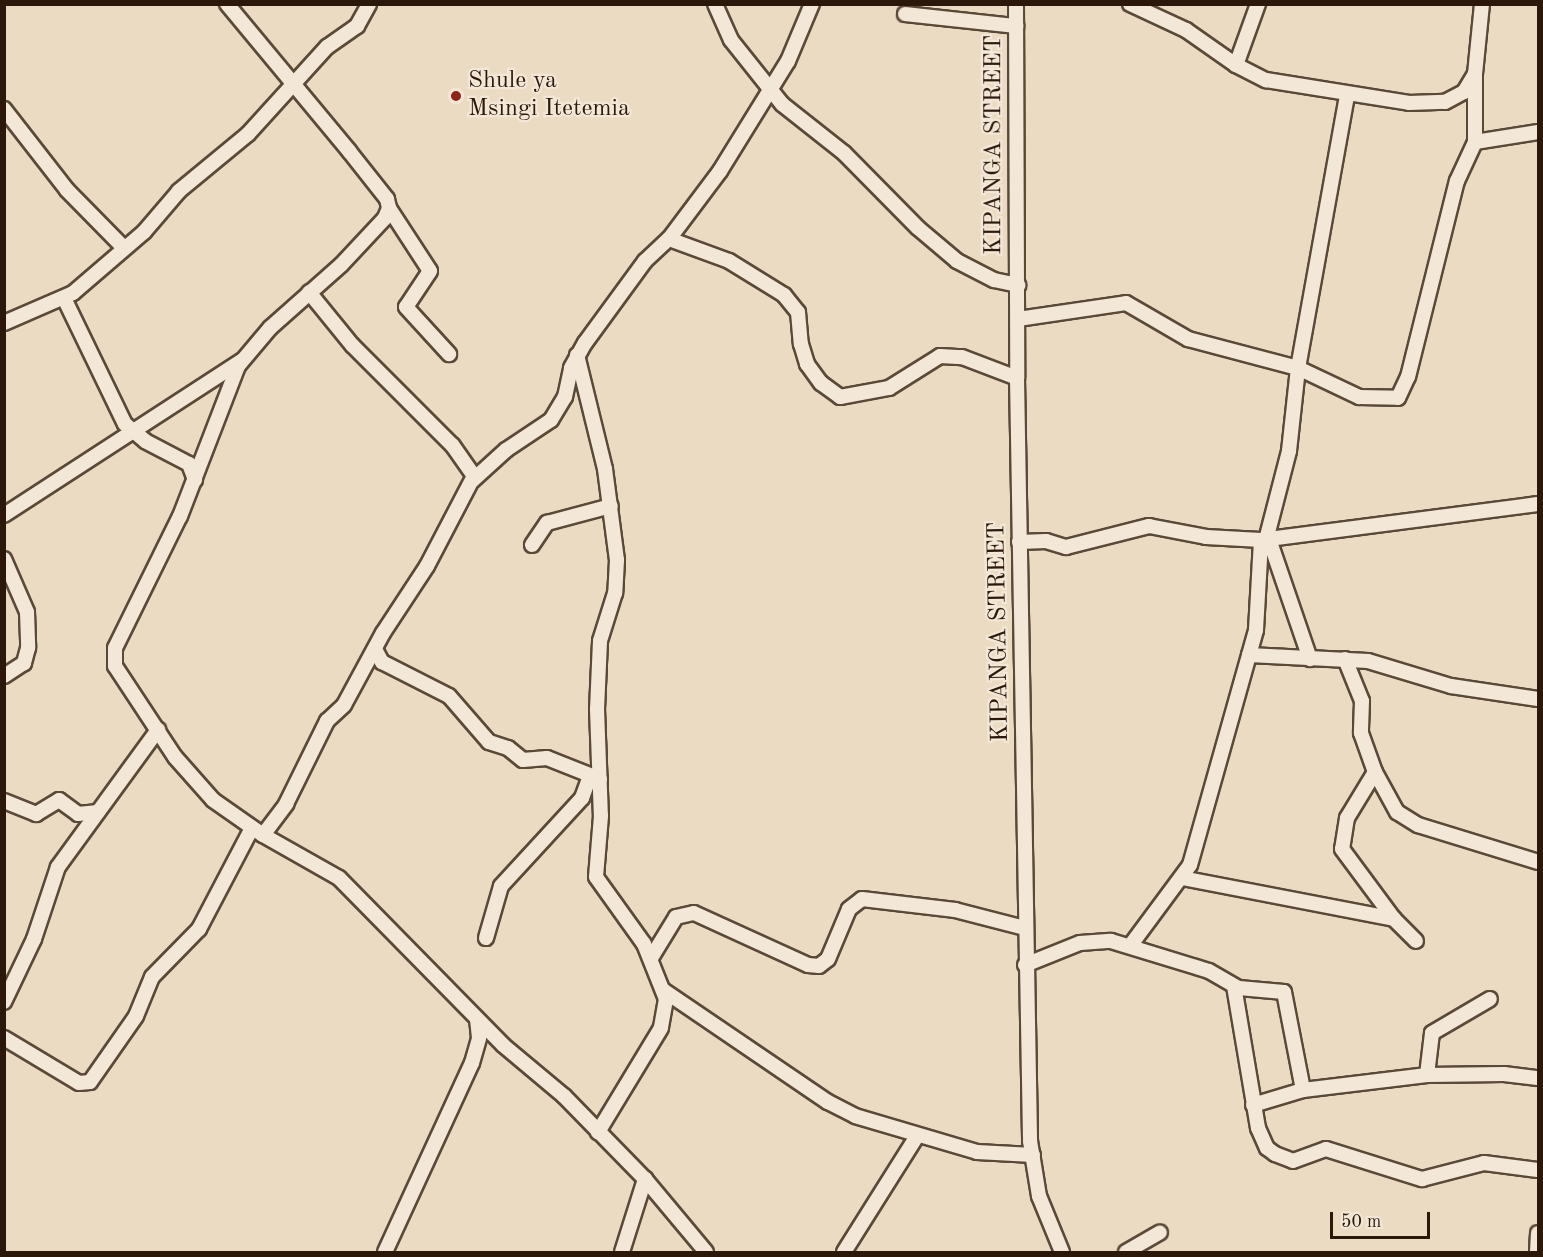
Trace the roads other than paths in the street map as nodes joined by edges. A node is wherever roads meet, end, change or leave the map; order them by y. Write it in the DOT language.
graph roads {
  1 [pos="226,4"];
  2 [pos="369,4"];
  3 [pos="715,4"];
  4 [pos="812,4"];
  5 [pos="1016,4"];
  6 [pos="1130,4"];
  7 [pos="1257,4"];
  8 [pos="1482,4"];
  9 [pos="905,14"];
  10 [pos="1016,26"];
  11 [pos="1236,65"];
  12 [pos="1475,74"];
  13 [pos="295,85"];
  14 [pos="770,91"];
  15 [pos="1347,94"];
  16 [pos="4,109"];
  17 [pos="1539,132"];
  18 [pos="1475,142"];
  19 [pos="389,208"];
  20 [pos="669,239"];
  21 [pos="124,248"];
  22 [pos="1018,285"];
  23 [pos="309,292"];
  24 [pos="64,298"];
  25 [pos="1018,319"];
  26 [pos="4,323"];
  27 [pos="449,354"];
  28 [pos="578,355"];
  29 [pos="243,360"];
  30 [pos="1298,368"];
  31 [pos="1017,378"];
  32 [pos="132,431"];
  33 [pos="195,480"];
  34 [pos="473,480"];
  35 [pos="1539,504"];
  36 [pos="611,506"];
  37 [pos="4,515"];
  38 [pos="1265,540"];
  39 [pos="1019,542"];
  40 [pos="532,545"];
  41 [pos="4,559"];
  42 [pos="375,649"];
  43 [pos="1249,655"];
  44 [pos="1310,659"];
  45 [pos="1345,659"];
  46 [pos="4,676"];
  47 [pos="1539,699"];
  48 [pos="158,730"];
  49 [pos="1375,772"];
  50 [pos="595,777"];
  51 [pos="4,801"];
  52 [pos="98,812"];
  53 [pos="257,831"];
  54 [pos="1539,862"];
  55 [pos="1182,878"];
  56 [pos="1394,919"];
  57 [pos="1026,928"];
  58 [pos="486,938"];
  59 [pos="1416,941"];
  60 [pos="1130,946"];
  61 [pos="651,958"];
  62 [pos="1025,965"];
  63 [pos="1234,986"];
  64 [pos="663,990"];
  65 [pos="1490,999"];
  66 [pos="4,1002"];
  67 [pos="477,1019"];
  68 [pos="4,1038"];
  69 [pos="1427,1075"];
  70 [pos="1539,1078"];
  71 [pos="1303,1090"];
  72 [pos="1253,1105"];
  73 [pos="598,1132"];
  74 [pos="917,1136"];
  75 [pos="1033,1155"];
  76 [pos="1538,1168"];
  77 [pos="1539,1178"];
  78 [pos="645,1179"];
  79 [pos="1160,1232"];
  80 [pos="1539,1233"];
  81 [pos="385,1252"];
  82 [pos="622,1252"];
  83 [pos="706,1252"];
  84 [pos="844,1252"];
  85 [pos="1062,1252"];
  86 [pos="1126,1252"];
  87 [pos="1537,1252"];
  1 -- 13 [label="street"];
  2 -- 13 [label="street"];
  3 -- 14 [label="street"];
  4 -- 14 [label="street"];
  5 -- 10 [label="street, KIPANGA STREET"];
  6 -- 11 [label="street"];
  7 -- 11 [label="street"];
  8 -- 12 [label="street"];
  9 -- 10 [label="street"];
  10 -- 22 [label="street, KIPANGA STREET"];
  11 -- 15 [label="street"];
  12 -- 15 [label="street"];
  12 -- 18 [label="street"];
  13 -- 19 [label="street"];
  13 -- 21 [label="street"];
  14 -- 20 [label="street"];
  14 -- 22 [label="street"];
  15 -- 30 [label="street"];
  16 -- 21 [label="street"];
  17 -- 18 [label="street"];
  18 -- 30 [label="street"];
  19 -- 23 [label="street"];
  19 -- 27 [label="street"];
  20 -- 28 [label="street"];
  20 -- 31 [label="street"];
  21 -- 24 [label="street"];
  22 -- 25 [label="street, KIPANGA STREET"];
  23 -- 29 [label="street"];
  23 -- 34 [label="street"];
  24 -- 26 [label="street"];
  24 -- 32 [label="street"];
  25 -- 30 [label="street"];
  25 -- 31 [label="street, KIPANGA STREET"];
  28 -- 34 [label="street"];
  28 -- 36 [label="street"];
  29 -- 32 [label="street"];
  29 -- 33 [label="street"];
  30 -- 38 [label="street"];
  31 -- 39 [label="street, KIPANGA STREET"];
  32 -- 33 [label="street"];
  32 -- 37 [label="street"];
  33 -- 48 [label="street"];
  34 -- 42 [label="street"];
  35 -- 38 [label="street"];
  36 -- 40 [label="street"];
  36 -- 50 [label="street"];
  38 -- 39 [label="street"];
  38 -- 43 [label="street"];
  38 -- 44 [label="street"];
  39 -- 57 [label="street, KIPANGA STREET"];
  41 -- 46 [label="street"];
  42 -- 50 [label="street"];
  42 -- 53 [label="street"];
  43 -- 44 [label="street"];
  43 -- 55 [label="street"];
  44 -- 45 [label="street"];
  45 -- 47 [label="street"];
  45 -- 49 [label="street"];
  48 -- 52 [label="street"];
  48 -- 53 [label="street"];
  49 -- 54 [label="street"];
  49 -- 56 [label="street"];
  50 -- 58 [label="street"];
  50 -- 61 [label="street"];
  51 -- 52 [label="street"];
  52 -- 66 [label="street"];
  53 -- 67 [label="street"];
  53 -- 68 [label="street"];
  55 -- 56 [label="street"];
  55 -- 60 [label="street"];
  56 -- 59 [label="street"];
  57 -- 61 [label="street"];
  57 -- 62 [label="street, KIPANGA STREET"];
  60 -- 62 [label="street"];
  60 -- 63 [label="street"];
  61 -- 64 [label="street"];
  62 -- 75 [label="street, KIPANGA STREET"];
  63 -- 71 [label="street"];
  63 -- 72 [label="street"];
  64 -- 73 [label="street"];
  64 -- 74 [label="street"];
  65 -- 69 [label="street"];
  67 -- 73 [label="street"];
  67 -- 81 [label="street"];
  69 -- 70 [label="street"];
  69 -- 71 [label="street"];
  71 -- 72 [label="street"];
  72 -- 76 [label="street"];
  73 -- 78 [label="street"];
  74 -- 75 [label="street"];
  74 -- 84 [label="street"];
  75 -- 85 [label="street, KIPANGA STREET"];
  76 -- 77 [label="street"];
  78 -- 82 [label="street"];
  78 -- 83 [label="street"];
  79 -- 86 [label="street"];
  80 -- 87 [label="street"];
}
